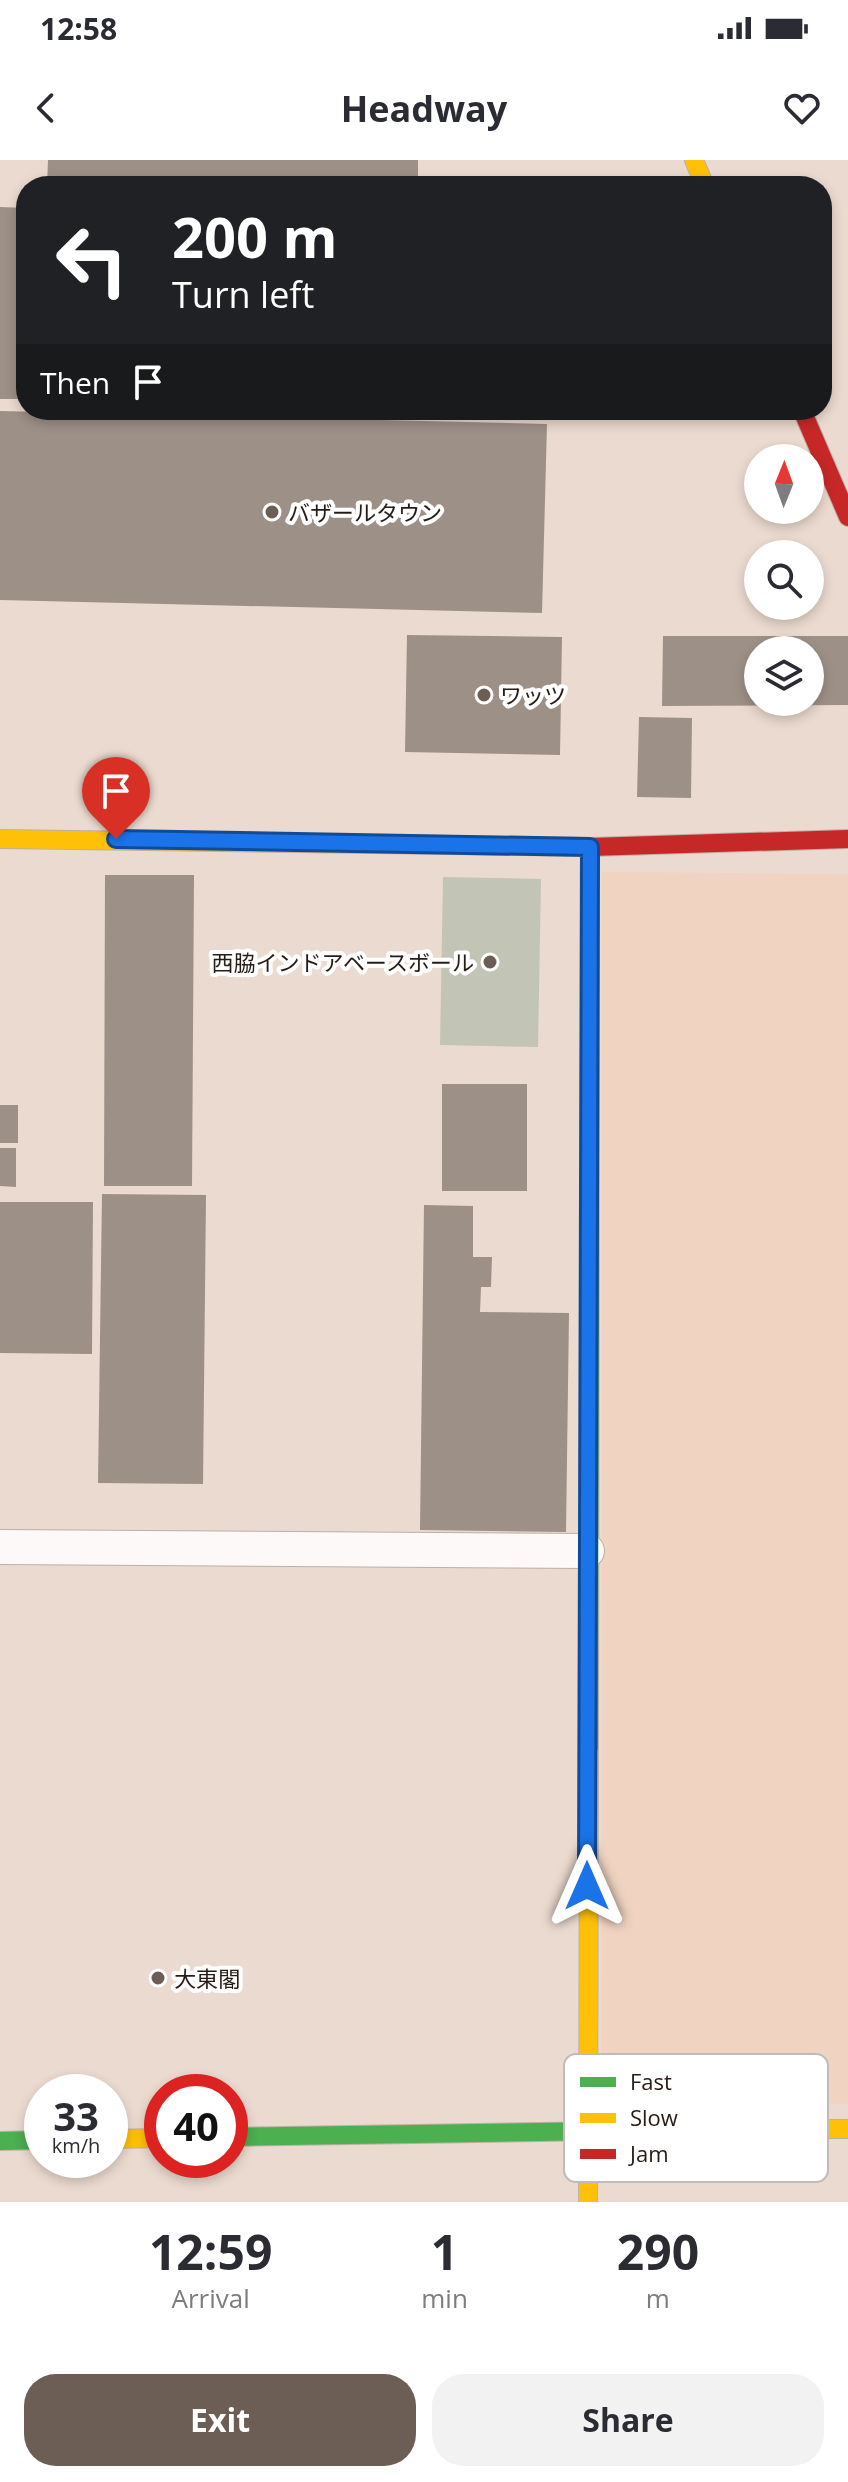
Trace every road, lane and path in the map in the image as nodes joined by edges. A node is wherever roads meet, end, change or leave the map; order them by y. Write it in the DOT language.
graph roads {
  1 [pos="806,420"];
  2 [pos="848,517"];
  3 [pos="0,839"];
  4 [pos="848,839"];
  5 [pos="590,847"];
  6 [pos="0,1547"];
  7 [pos="587,1551"];
  8 [pos="588,2054"];
  9 [pos="828,2129"];
  10 [pos="848,2129"];
  11 [pos="564,2130"];
  12 [pos="248,2137"];
  13 [pos="24,2140"];
  14 [pos="0,2141"];
  1 -- 2 [label="street"];
  3 -- 5 [label="street"];
  4 -- 5 [label="street"];
  5 -- 7 [label="street"];
  6 -- 7 [label="street"];
  7 -- 8 [label="street"];
  9 -- 10 [label="street"];
  11 -- 12 [label="street"];
  13 -- 14 [label="street"];
}
